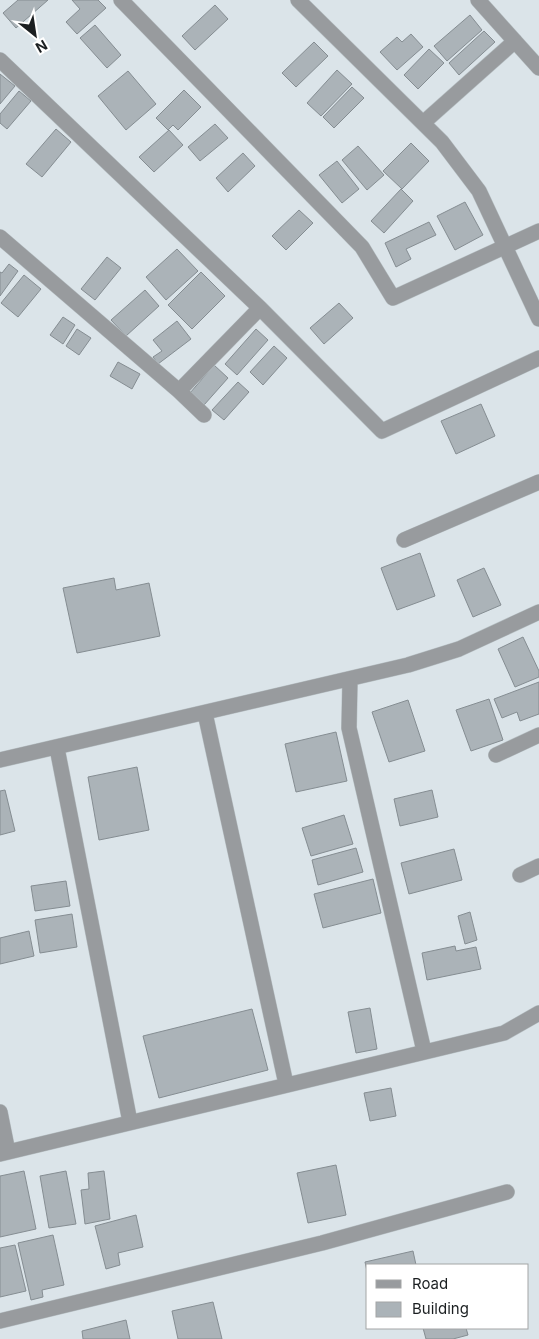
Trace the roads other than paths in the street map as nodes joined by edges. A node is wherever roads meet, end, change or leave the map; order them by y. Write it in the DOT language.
graph roads {
  1 [pos="121,0"];
  2 [pos="298,0"];
  3 [pos="478,0"];
  4 [pos="515,41"];
  5 [pos="0,60"];
  6 [pos="539,68"];
  7 [pos="423,123"];
  8 [pos="539,231"];
  9 [pos="0,237"];
  10 [pos="507,246"];
  11 [pos="260,308"];
  12 [pos="539,319"];
  13 [pos="539,358"];
  14 [pos="179,391"];
  15 [pos="204,415"];
  16 [pos="539,482"];
  17 [pos="404,540"];
  18 [pos="539,612"];
  19 [pos="350,679"];
  20 [pos="205,713"];
  21 [pos="539,735"];
  22 [pos="57,748"];
  23 [pos="496,755"];
  24 [pos="0,760"];
  25 [pos="539,866"];
  26 [pos="520,875"];
  27 [pos="539,1013"];
  28 [pos="424,1051"];
  29 [pos="286,1084"];
  30 [pos="0,1112"];
  31 [pos="130,1122"];
  32 [pos="4,1153"];
  33 [pos="507,1192"];
  34 [pos="0,1321"];
  1 -- 10 [label="street"];
  2 -- 7 [label="street"];
  3 -- 4 [label="street"];
  4 -- 6 [label="street"];
  4 -- 7 [label="street"];
  5 -- 11 [label="street"];
  7 -- 10 [label="street"];
  8 -- 10 [label="street"];
  9 -- 14 [label="street"];
  10 -- 12 [label="street"];
  11 -- 13 [label="street"];
  11 -- 14 [label="street"];
  14 -- 15 [label="street"];
  16 -- 17 [label="street"];
  18 -- 19 [label="street"];
  19 -- 20 [label="street"];
  19 -- 28 [label="street"];
  20 -- 22 [label="street"];
  20 -- 29 [label="street"];
  21 -- 23 [label="street"];
  22 -- 24 [label="street"];
  22 -- 31 [label="street"];
  25 -- 26 [label="street"];
  27 -- 28 [label="street"];
  28 -- 29 [label="street"];
  29 -- 31 [label="street"];
  30 -- 32 [label="street"];
  31 -- 32 [label="street"];
  33 -- 34 [label="street"];
}
